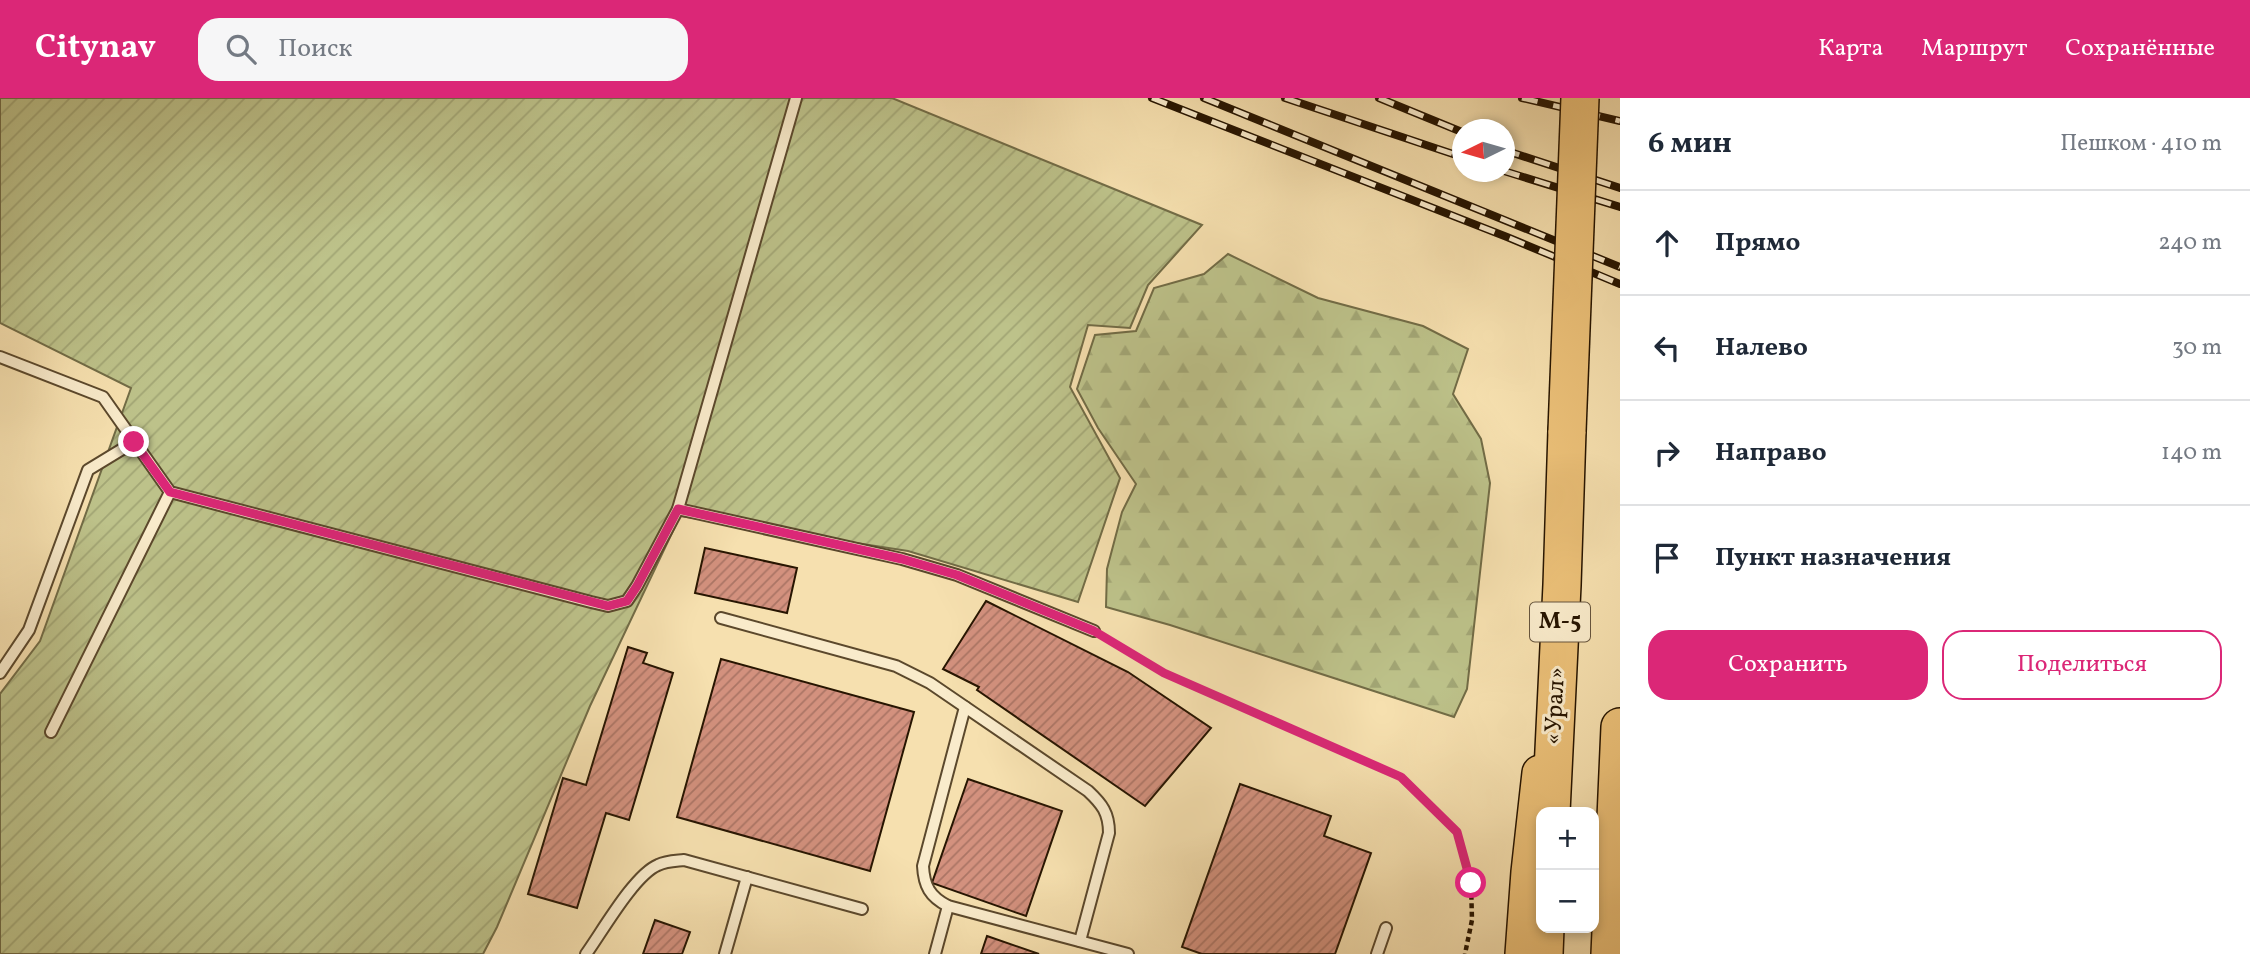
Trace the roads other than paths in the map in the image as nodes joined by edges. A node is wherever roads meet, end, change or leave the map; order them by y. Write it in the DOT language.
graph roads {
  1 [pos="796,98"];
  2 [pos="1580,98"];
  3 [pos="0,358"];
  4 [pos="134,442"];
  5 [pos="170,492"];
  6 [pos="678,509"];
  7 [pos="1562,585"];
  8 [pos="721,618"];
  9 [pos="1094,631"];
  10 [pos="0,673"];
  11 [pos="965,707"];
  12 [pos="1620,727"];
  13 [pos="51,732"];
  14 [pos="1551,807"];
  15 [pos="747,877"];
  16 [pos="948,906"];
  17 [pos="862,909"];
  18 [pos="1386,928"];
  19 [pos="1545,933"];
  20 [pos="1080,941"];
  21 [pos="586,954"];
  22 [pos="725,954"];
  23 [pos="935,954"];
  24 [pos="1128,954"];
  25 [pos="1377,954"];
  26 [pos="1524,954"];
  27 [pos="1544,954"];
  28 [pos="1610,954"];
  1 -- 6 [label="lane"];
  2 -- 7 [label="highway, «Урал» / М-5, bridge"];
  3 -- 4 [label="lane"];
  4 -- 5 [label="lane"];
  4 -- 10 [label="lane"];
  5 -- 6 [label="lane"];
  5 -- 13 [label="lane"];
  6 -- 9 [label="lane"];
  7 -- 14 [label="highway, «Урал» / М-5"];
  7 -- 26 [label="main road"];
  8 -- 11 [label="lane"];
  11 -- 16 [label="lane"];
  11 -- 20 [label="lane"];
  12 -- 28 [label="highway"];
  15 -- 17 [label="lane"];
  15 -- 21 [label="lane"];
  15 -- 22 [label="lane"];
  16 -- 20 [label="lane"];
  16 -- 23 [label="lane"];
  18 -- 25 [label="lane"];
  19 -- 27 [label="highway"];
  20 -- 24 [label="lane"];
}
